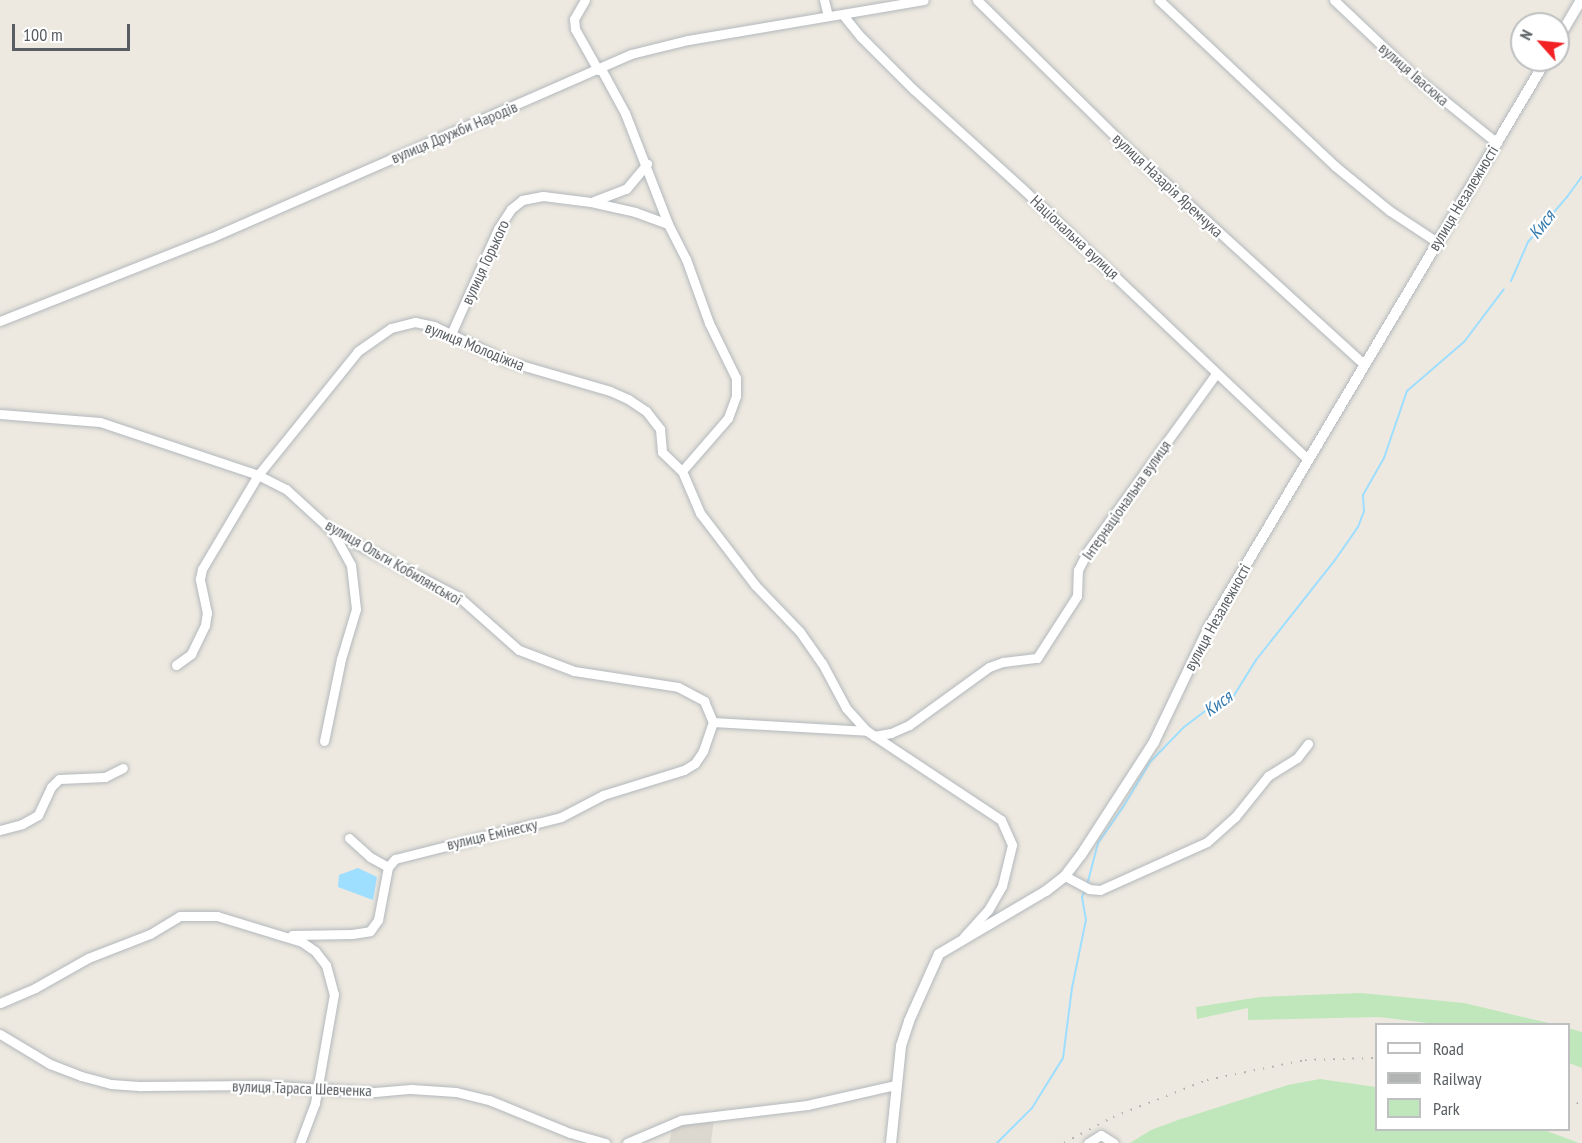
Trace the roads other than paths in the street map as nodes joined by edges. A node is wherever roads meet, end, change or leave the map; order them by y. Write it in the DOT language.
graph roads {
  1 [pos="585,0"];
  2 [pos="824,0"];
  3 [pos="924,0"];
  4 [pos="977,0"];
  5 [pos="1159,0"];
  6 [pos="1334,0"];
  7 [pos="1581,0"];
  8 [pos="843,15"];
  9 [pos="828,16"];
  10 [pos="1570,19"];
  11 [pos="600,70"];
  12 [pos="1539,72"];
  13 [pos="1497,143"];
  14 [pos="647,164"];
  15 [pos="591,202"];
  16 [pos="668,224"];
  17 [pos="1437,242"];
  18 [pos="0,321"];
  19 [pos="451,334"];
  20 [pos="1364,364"];
  21 [pos="1216,374"];
  22 [pos="0,414"];
  23 [pos="1307,459"];
  24 [pos="682,471"];
  25 [pos="258,475"];
  26 [pos="332,531"];
  27 [pos="176,665"];
  28 [pos="712,722"];
  29 [pos="871,733"];
  30 [pos="324,741"];
  31 [pos="1308,744"];
  32 [pos="123,768"];
  33 [pos="0,830"];
  34 [pos="349,838"];
  35 [pos="388,867"];
  36 [pos="1065,876"];
  37 [pos="287,935"];
  38 [pos="962,940"];
  39 [pos="0,1003"];
  40 [pos="0,1034"];
  41 [pos="895,1086"];
  42 [pos="317,1088"];
  43 [pos="300,1143"];
  44 [pos="606,1143"];
  45 [pos="627,1143"];
  46 [pos="891,1143"];
  47 [pos="1088,1143"];
  48 [pos="1114,1143"];
  1 -- 11 [label="street"];
  2 -- 9 [label="street"];
  3 -- 8 [label="street, вулиця Дружби Народів"];
  4 -- 20 [label="street, вулиця Назарія Яремчука"];
  5 -- 17 [label="street"];
  6 -- 13 [label="street, вулиця Івасюка"];
  7 -- 10 [label="street"];
  8 -- 9 [label="street, вулиця Дружби Народів"];
  8 -- 21 [label="street, Національна вулиця"];
  9 -- 11 [label="street, вулиця Дружби Народів"];
  11 -- 14 [label="street"];
  11 -- 18 [label="street, вулиця Дружби Народів"];
  12 -- 13 [label="street, вулиця Незалежності"];
  13 -- 17 [label="street, вулиця Незалежності"];
  14 -- 15 [label="street"];
  14 -- 16 [label="street"];
  15 -- 16 [label="street, вулиця Горького"];
  15 -- 19 [label="street, вулиця Горького"];
  16 -- 24 [label="street"];
  17 -- 20 [label="street, вулиця Незалежності"];
  19 -- 24 [label="street, вулиця Молодіжна"];
  19 -- 25 [label="street, вулиця Молодіжна"];
  20 -- 23 [label="street, вулиця Незалежності"];
  21 -- 23 [label="street, Національна вулиця"];
  21 -- 29 [label="street, Інтернаціональна вулиця"];
  22 -- 25 [label="street, вулиця Ольги Кобилянської"];
  23 -- 36 [label="street, вулиця Незалежності"];
  24 -- 29 [label="street, вулиця Молодіжна"];
  25 -- 26 [label="street, вулиця Ольги Кобилянської"];
  25 -- 27 [label="street, вулиця Молодіжна"];
  26 -- 28 [label="street, вулиця Ольги Кобилянської"];
  26 -- 30 [label="street"];
  28 -- 29 [label="street"];
  28 -- 35 [label="street, вулиця Емінеску"];
  29 -- 38 [label="street"];
  31 -- 36 [label="street"];
  32 -- 33 [label="street"];
  34 -- 35 [label="street"];
  35 -- 37 [label="street"];
  36 -- 38 [label="street, вулиця Незалежності"];
  37 -- 39 [label="street"];
  37 -- 42 [label="street"];
  38 -- 41 [label="street, вулиця Незалежності"];
  40 -- 42 [label="street, вулиця Тараса Шевченка"];
  41 -- 45 [label="street"];
  41 -- 46 [label="street, вулиця Незалежності"];
  42 -- 43 [label="street"];
  42 -- 44 [label="street, вулиця Тараса Шевченка"];
  47 -- 48 [label="street"];
}
